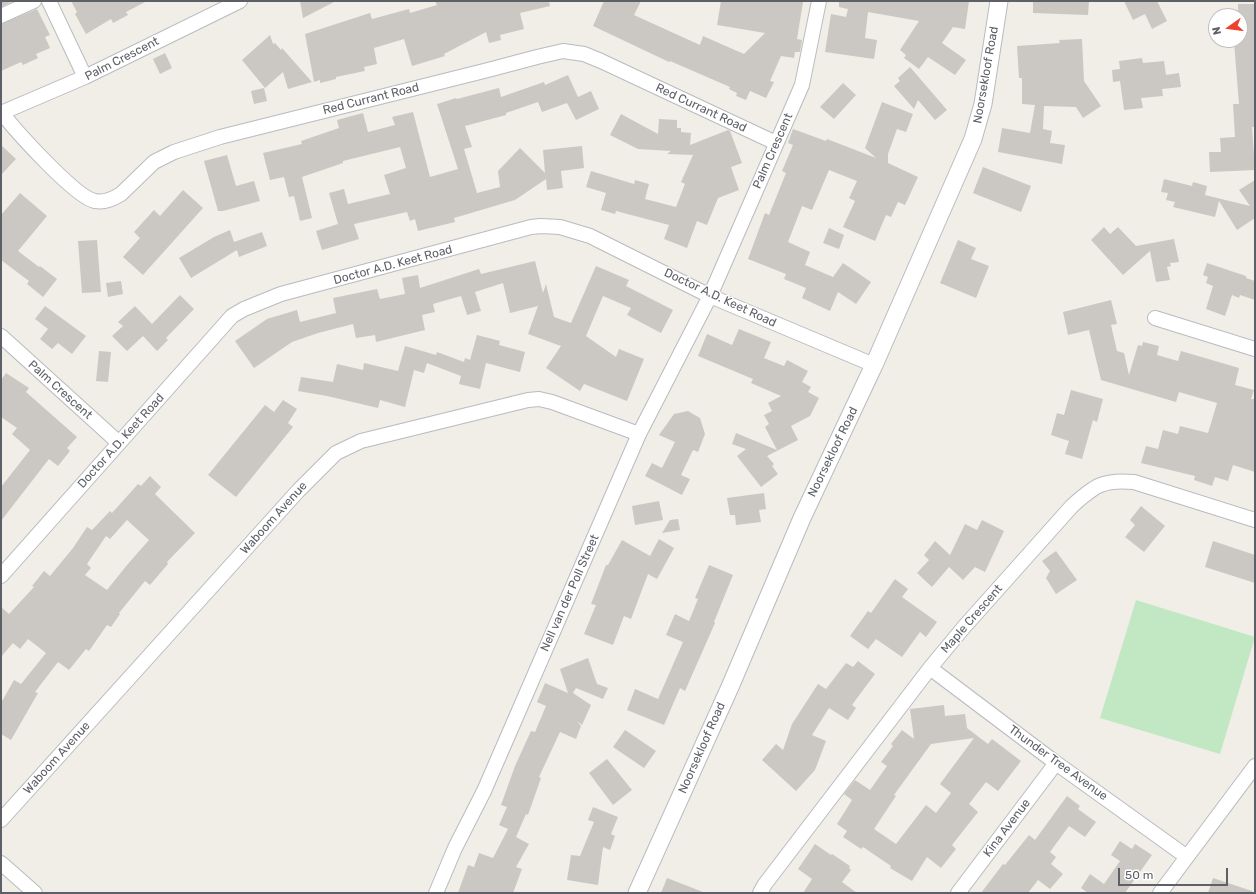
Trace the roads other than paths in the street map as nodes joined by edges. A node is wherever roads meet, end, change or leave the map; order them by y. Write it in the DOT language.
graph roads {
  1 [pos="34,1"];
  2 [pos="48,1"];
  3 [pos="240,1"];
  4 [pos="819,1"];
  5 [pos="999,1"];
  6 [pos="1,16"];
  7 [pos="85,77"];
  8 [pos="1,113"];
  9 [pos="776,143"];
  10 [pos="710,296"];
  11 [pos="1155,318"];
  12 [pos="1,336"];
  13 [pos="1255,349"];
  14 [pos="874,366"];
  15 [pos="640,434"];
  16 [pos="119,443"];
  17 [pos="1255,520"];
  18 [pos="1,576"];
  19 [pos="930,668"];
  20 [pos="1056,763"];
  21 [pos="1255,766"];
  22 [pos="1,820"];
  23 [pos="1187,857"];
  24 [pos="1,863"];
  25 [pos="35,893"];
  26 [pos="436,893"];
  27 [pos="637,893"];
  28 [pos="760,893"];
  29 [pos="958,893"];
  30 [pos="1160,893"];
  1 -- 6 [label="street"];
  2 -- 7 [label="street"];
  3 -- 7 [label="street, Palm Crescent"];
  4 -- 9 [label="street, Palm Crescent"];
  5 -- 14 [label="street, Noorsekloof Road"];
  7 -- 8 [label="street, Palm Crescent"];
  8 -- 9 [label="street, Red Currant Road"];
  9 -- 10 [label="street, Palm Crescent"];
  10 -- 14 [label="street, Doctor A.D. Keet Road"];
  10 -- 15 [label="street, Nell van der Poll Street"];
  10 -- 16 [label="street, Doctor A.D. Keet Road"];
  11 -- 13 [label="street"];
  12 -- 16 [label="street, Palm Crescent"];
  14 -- 27 [label="street, Noorsekloof Road"];
  15 -- 22 [label="street, Waboom Avenue"];
  15 -- 26 [label="street, Nell van der Poll Street"];
  16 -- 18 [label="street, Doctor A.D. Keet Road"];
  17 -- 19 [label="street, Maple Crescent"];
  19 -- 20 [label="street, Thunder Tree Avenue"];
  19 -- 28 [label="street, Maple Crescent"];
  20 -- 23 [label="street, Thunder Tree Avenue"];
  20 -- 29 [label="street, Kina Avenue"];
  21 -- 23 [label="street"];
  23 -- 30 [label="street"];
  24 -- 25 [label="street"];
}
